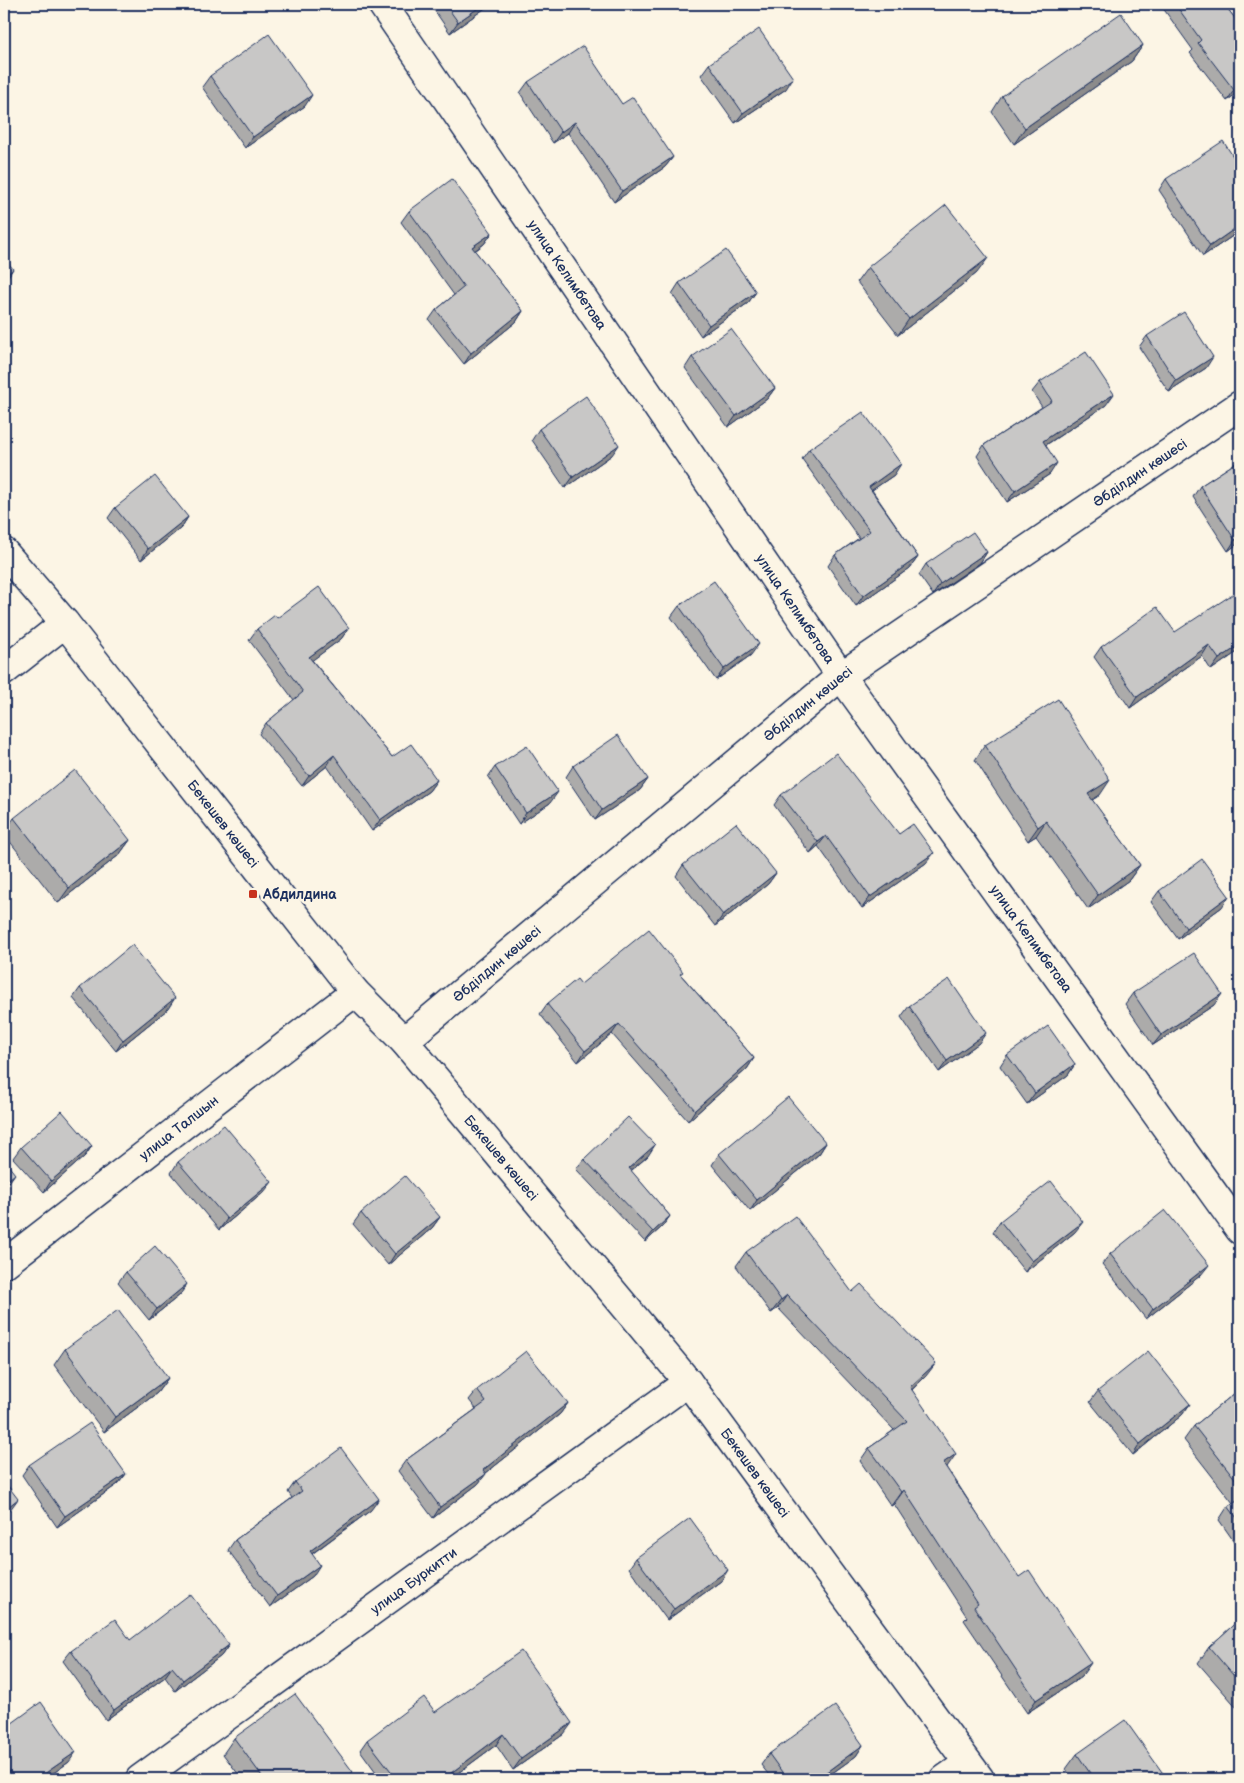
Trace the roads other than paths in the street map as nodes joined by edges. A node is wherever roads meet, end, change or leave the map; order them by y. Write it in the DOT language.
graph roads {
  1 [pos="382,4"];
  2 [pos="1240,405"];
  3 [pos="4,552"];
  4 [pos="65,624"];
  5 [pos="4,671"];
  6 [pos="840,676"];
  7 [pos="355,992"];
  8 [pos="404,1041"];
  9 [pos="1240,1230"];
  10 [pos="4,1264"];
  11 [pos="688,1382"];
  12 [pos="974,1771"];
  13 [pos="140,1779"];
  14 [pos="945,1779"];
  1 -- 6 [label="street, улица Келимбетова"];
  2 -- 6 [label="street, Әбділдин көшесі"];
  3 -- 4 [label="street, Бекешев көшесі"];
  4 -- 5 [label="street"];
  4 -- 7 [label="street, Бекешев көшесі"];
  6 -- 8 [label="street, Әбділдин көшесі"];
  6 -- 9 [label="street, улица Келимбетова"];
  7 -- 8 [label="street, Бекешев көшесі"];
  7 -- 10 [label="street, улица Талшын"];
  8 -- 11 [label="street, Бекешев көшесі"];
  11 -- 12 [label="street, Бекешев көшесі"];
  11 -- 13 [label="street, улица Буркитти"];
  12 -- 14 [label="street"];
}
